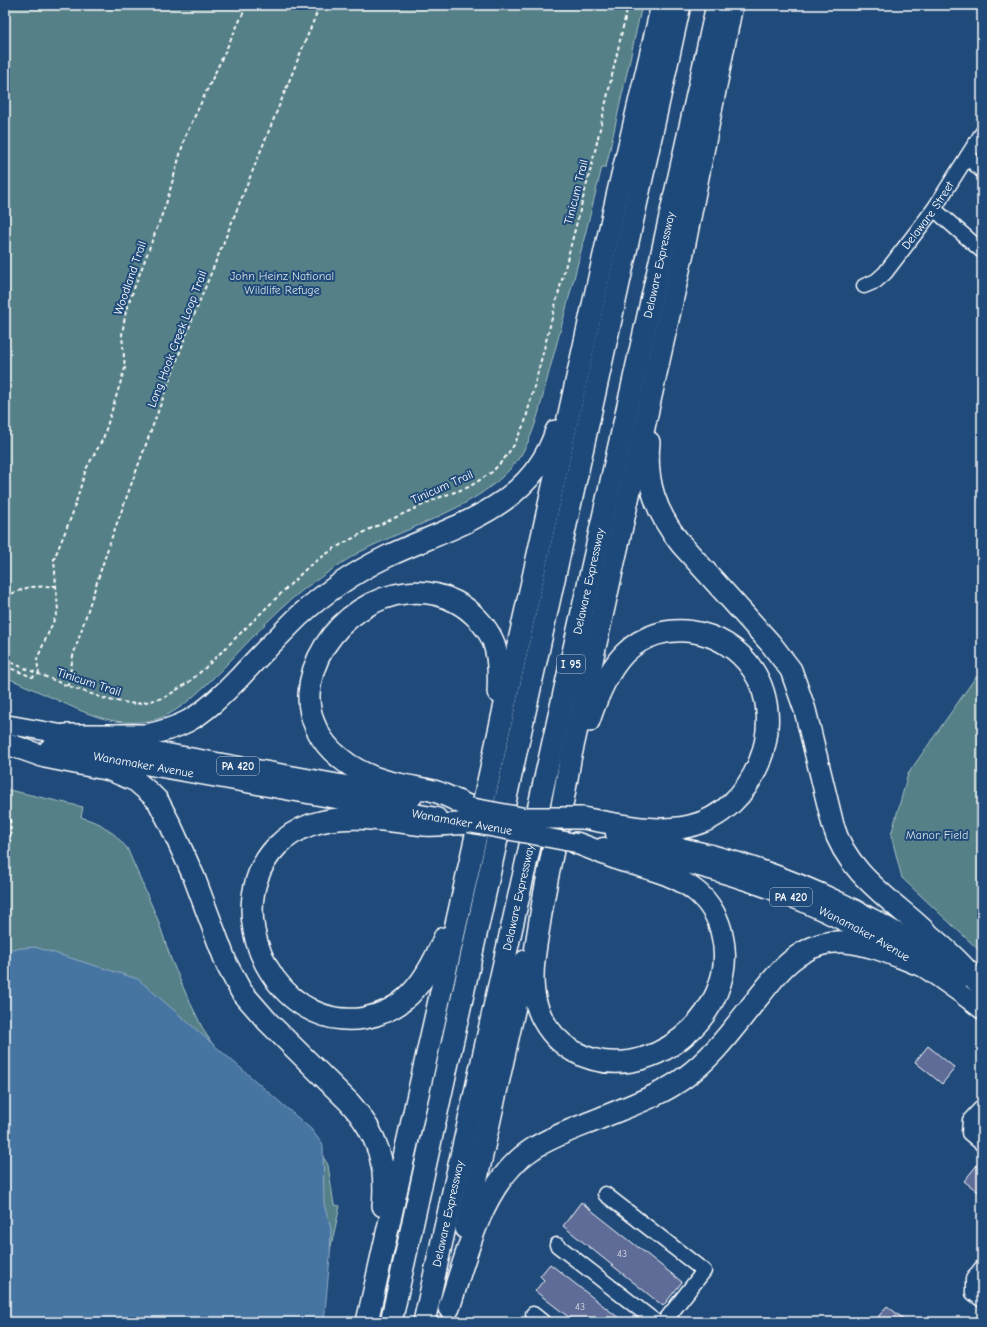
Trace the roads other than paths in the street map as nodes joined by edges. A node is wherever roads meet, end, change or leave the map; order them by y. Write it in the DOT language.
graph roads {
  1 [pos="662,5"];
  2 [pos="680,5"];
  3 [pos="717,5"];
  4 [pos="732,5"];
  5 [pos="982,133"];
  6 [pos="967,158"];
  7 [pos="982,171"];
  8 [pos="934,209"];
  9 [pos="982,251"];
  10 [pos="864,286"];
  11 [pos="584,347"];
  12 [pos="655,376"];
  13 [pos="5,724"];
  14 [pos="65,735"];
  15 [pos="5,741"];
  16 [pos="489,772"];
  17 [pos="565,794"];
  18 [pos="470,815"];
  19 [pos="526,818"];
  20 [pos="579,829"];
  21 [pos="466,876"];
  22 [pos="546,885"];
  23 [pos="920,965"];
  24 [pos="982,987"];
  25 [pos="982,990"];
  26 [pos="982,1010"];
  27 [pos="982,1107"];
  28 [pos="982,1144"];
  29 [pos="605,1194"];
  30 [pos="557,1245"];
  31 [pos="982,1267"];
  32 [pos="377,1277"];
  33 [pos="982,1300"];
  34 [pos="447,1315"];
  35 [pos="367,1322"];
  36 [pos="391,1322"];
  37 [pos="424,1322"];
  38 [pos="656,1322"];
  39 [pos="664,1322"];
  1 -- 11 [label="highway"];
  2 -- 36 [label="highway"];
  3 -- 37 [label="highway, Delaware Expressway / I 95"];
  4 -- 12 [label="highway"];
  5 -- 6 [label="street, Delaware Street"];
  6 -- 7 [label="street"];
  6 -- 8 [label="street, Delaware Street"];
  8 -- 9 [label="street"];
  8 -- 10 [label="street, Delaware Street"];
  11 -- 14 [label="highway"];
  11 -- 16 [label="highway"];
  12 -- 17 [label="highway"];
  12 -- 24 [label="highway"];
  13 -- 14 [label="main road, Wanamaker Avenue / PA 420"];
  14 -- 18 [label="main road, Wanamaker Avenue / PA 420"];
  15 -- 18 [label="main road, Wanamaker Avenue / PA 420"];
  15 -- 32 [label="highway"];
  16 -- 18 [label="highway"];
  16 -- 21 [label="highway"];
  17 -- 20 [label="highway"];
  17 -- 22 [label="highway"];
  18 -- 19 [label="main road, Wanamaker Avenue / PA 420, bridge"];
  18 -- 20 [label="main road, Wanamaker Avenue / PA 420, bridge"];
  18 -- 21 [label="highway"];
  19 -- 20 [label="highway, bridge"];
  20 -- 22 [label="highway"];
  20 -- 23 [label="main road, Wanamaker Avenue / PA 420"];
  20 -- 25 [label="main road, Wanamaker Avenue / PA 420"];
  21 -- 32 [label="highway"];
  22 -- 34 [label="highway"];
  23 -- 26 [label="main road, Wanamaker Avenue / PA 420"];
  23 -- 34 [label="highway"];
  27 -- 28 [label="street"];
  29 -- 39 [label="street"];
  30 -- 38 [label="street"];
  31 -- 33 [label="street"];
  32 -- 35 [label="highway"];
}
